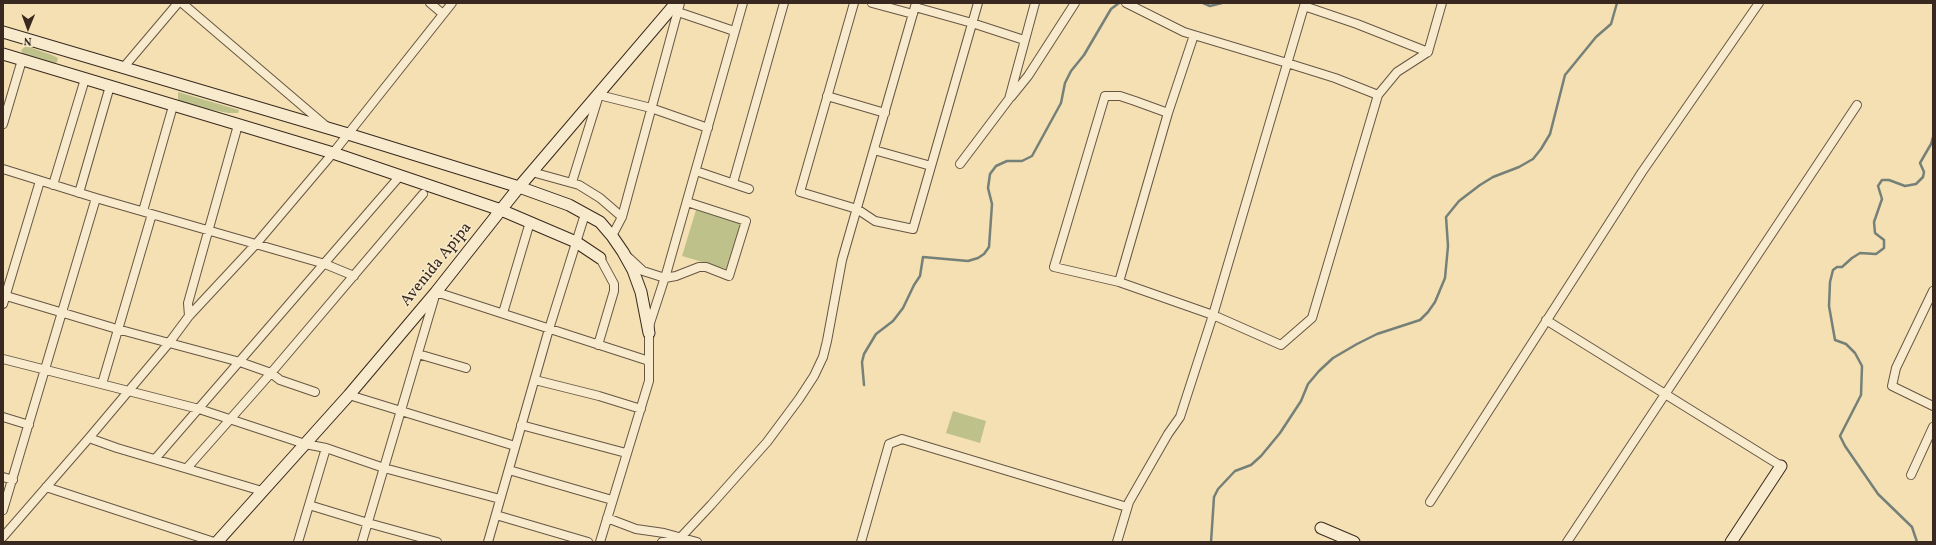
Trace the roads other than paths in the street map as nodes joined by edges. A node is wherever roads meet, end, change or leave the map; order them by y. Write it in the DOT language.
graph roads {
  1 [pos="178,3"];
  2 [pos="182,3"];
  3 [pos="430,3"];
  4 [pos="452,3"];
  5 [pos="680,3"];
  6 [pos="742,3"];
  7 [pos="784,3"];
  8 [pos="854,3"];
  9 [pos="872,3"];
  10 [pos="978,3"];
  11 [pos="1035,3"];
  12 [pos="1075,3"];
  13 [pos="1126,3"];
  14 [pos="1442,3"];
  15 [pos="1759,3"];
  16 [pos="1304,5"];
  17 [pos="677,8"];
  18 [pos="915,8"];
  19 [pos="443,14"];
  20 [pos="972,23"];
  21 [pos="734,31"];
  22 [pos="3,32"];
  23 [pos="1194,35"];
  24 [pos="1024,40"];
  25 [pos="1428,52"];
  26 [pos="3,54"];
  27 [pos="22,60"];
  28 [pos="1287,63"];
  29 [pos="123,68"];
  30 [pos="85,79"];
  31 [pos="110,86"];
  32 [pos="598,95"];
  33 [pos="1378,95"];
  34 [pos="827,96"];
  35 [pos="1009,99"];
  36 [pos="1857,105"];
  37 [pos="173,106"];
  38 [pos="651,108"];
  39 [pos="885,113"];
  40 [pos="1168,113"];
  41 [pos="3,124"];
  42 [pos="238,125"];
  43 [pos="708,128"];
  44 [pos="330,129"];
  45 [pos="348,134"];
  46 [pos="874,150"];
  47 [pos="333,153"];
  48 [pos="960,164"];
  49 [pos="931,166"];
  50 [pos="3,169"];
  51 [pos="696,171"];
  52 [pos="532,172"];
  53 [pos="399,177"];
  54 [pos="40,181"];
  55 [pos="572,182"];
  56 [pos="733,183"];
  57 [pos="53,185"];
  58 [pos="519,188"];
  59 [pos="749,189"];
  60 [pos="79,193"];
  61 [pos="423,194"];
  62 [pos="96,198"];
  63 [pos="687,202"];
  64 [pos="857,209"];
  65 [pos="501,210"];
  66 [pos="143,211"];
  67 [pos="152,214"];
  68 [pos="585,214"];
  69 [pos="622,218"];
  70 [pos="530,222"];
  71 [pos="208,230"];
  72 [pos="612,236"];
  73 [pos="576,242"];
  74 [pos="256,244"];
  75 [pos="623,252"];
  76 [pos="600,258"];
  77 [pos="325,264"];
  78 [pos="354,276"];
  79 [pos="665,278"];
  80 [pos="1119,282"];
  81 [pos="1933,291"];
  82 [pos="436,292"];
  83 [pos="4,296"];
  84 [pos="3,304"];
  85 [pos="63,313"];
  86 [pos="502,313"];
  87 [pos="1213,315"];
  88 [pos="189,316"];
  89 [pos="1546,320"];
  90 [pos="118,329"];
  91 [pos="550,329"];
  92 [pos="649,333"];
  93 [pos="169,343"];
  94 [pos="598,345"];
  95 [pos="418,354"];
  96 [pos="3,359"];
  97 [pos="649,361"];
  98 [pos="240,362"];
  99 [pos="466,368"];
  100 [pos="45,370"];
  101 [pos="271,373"];
  102 [pos="535,380"];
  103 [pos="102,384"];
  104 [pos="128,391"];
  105 [pos="315,392"];
  106 [pos="1665,393"];
  107 [pos="349,395"];
  108 [pos="1933,406"];
  109 [pos="199,409"];
  110 [pos="641,409"];
  111 [pos="401,410"];
  112 [pos="3,417"];
  113 [pos="229,419"];
  114 [pos="29,425"];
  115 [pos="521,425"];
  116 [pos="1933,427"];
  117 [pos="89,438"];
  118 [pos="305,444"];
  119 [pos="515,446"];
  120 [pos="326,448"];
  121 [pos="626,453"];
  122 [pos="155,459"];
  123 [pos="1781,466"];
  124 [pos="187,468"];
  125 [pos="384,468"];
  126 [pos="509,470"];
  127 [pos="1911,475"];
  128 [pos="3,477"];
  129 [pos="13,480"];
  130 [pos="46,486"];
  131 [pos="262,491"];
  132 [pos="500,499"];
  133 [pos="612,500"];
  134 [pos="1430,502"];
  135 [pos="309,505"];
  136 [pos="1127,507"];
  137 [pos="3,510"];
  138 [pos="496,515"];
  139 [pos="607,518"];
  140 [pos="368,523"];
  141 [pos="1321,528"];
  142 [pos="3,537"];
  143 [pos="681,537"];
  144 [pos="216,542"];
  145 [pos="298,542"];
  146 [pos="362,542"];
  147 [pos="437,542"];
  148 [pos="488,542"];
  149 [pos="588,542"];
  150 [pos="600,542"];
  151 [pos="662,542"];
  152 [pos="697,542"];
  153 [pos="861,542"];
  154 [pos="1117,542"];
  155 [pos="1354,542"];
  156 [pos="1567,542"];
  157 [pos="1731,542"];
  1 -- 29 [label="street"];
  2 -- 44 [label="street"];
  3 -- 19 [label="street"];
  4 -- 19 [label="street"];
  5 -- 17 [label="street"];
  6 -- 21 [label="street"];
  7 -- 56 [label="street"];
  8 -- 34 [label="street"];
  9 -- 18 [label="street"];
  10 -- 20 [label="street"];
  11 -- 24 [label="street"];
  12 -- 35 [label="street"];
  13 -- 23 [label="street"];
  14 -- 25 [label="street"];
  15 -- 89 [label="street"];
  16 -- 25 [label="street"];
  16 -- 28 [label="street"];
  17 -- 21 [label="street"];
  17 -- 32 [label="street, Avenida Apipa"];
  17 -- 38 [label="street"];
  18 -- 20 [label="street"];
  18 -- 39 [label="street"];
  19 -- 45 [label="street"];
  20 -- 24 [label="street"];
  20 -- 49 [label="street"];
  21 -- 43 [label="street"];
  22 -- 29 [label="street"];
  23 -- 28 [label="street"];
  23 -- 40 [label="street"];
  24 -- 35 [label="street"];
  25 -- 33 [label="street"];
  26 -- 27 [label="street"];
  27 -- 30 [label="street"];
  27 -- 41 [label="street"];
  28 -- 33 [label="street"];
  28 -- 87 [label="street"];
  29 -- 44 [label="street"];
  30 -- 31 [label="street"];
  30 -- 57 [label="street"];
  31 -- 37 [label="street"];
  31 -- 60 [label="street"];
  32 -- 38 [label="street"];
  32 -- 52 [label="street, Avenida Apipa"];
  32 -- 55 [label="street"];
  33 -- 87 [label="street"];
  34 -- 39 [label="street"];
  34 -- 64 [label="street"];
  35 -- 48 [label="street"];
  36 -- 106 [label="street"];
  37 -- 42 [label="street"];
  37 -- 66 [label="street"];
  38 -- 43 [label="street"];
  38 -- 69 [label="street"];
  39 -- 46 [label="street"];
  40 -- 80 [label="street"];
  40 -- 80 [label="street"];
  42 -- 47 [label="street"];
  42 -- 71 [label="street"];
  43 -- 51 [label="street"];
  44 -- 45 [label="street"];
  45 -- 47 [label="street"];
  45 -- 58 [label="street"];
  46 -- 49 [label="street"];
  46 -- 64 [label="street"];
  47 -- 53 [label="street"];
  47 -- 74 [label="street"];
  49 -- 64 [label="street"];
  50 -- 54 [label="street"];
  51 -- 56 [label="street"];
  51 -- 63 [label="street"];
  52 -- 55 [label="street"];
  52 -- 58 [label="street, Avenida Apipa"];
  53 -- 65 [label="street"];
  53 -- 77 [label="street"];
  54 -- 57 [label="street"];
  54 -- 83 [label="street"];
  55 -- 69 [label="street"];
  56 -- 59 [label="street"];
  57 -- 60 [label="street"];
  58 -- 65 [label="street, Avenida Apipa"];
  58 -- 68 [label="street"];
  60 -- 62 [label="street"];
  61 -- 78 [label="street"];
  62 -- 66 [label="street"];
  62 -- 85 [label="street"];
  63 -- 79 [label="street"];
  63 -- 79 [label="street"];
  64 -- 143 [label="street"];
  65 -- 70 [label="street"];
  65 -- 82 [label="street, Avenida Apipa"];
  66 -- 67 [label="street"];
  67 -- 71 [label="street"];
  67 -- 90 [label="street"];
  68 -- 72 [label="street"];
  68 -- 73 [label="street"];
  69 -- 72 [label="street"];
  70 -- 73 [label="street"];
  70 -- 86 [label="street"];
  71 -- 74 [label="street"];
  71 -- 88 [label="street"];
  72 -- 75 [label="street"];
  73 -- 76 [label="street"];
  73 -- 91 [label="street"];
  74 -- 77 [label="street"];
  74 -- 88 [label="street"];
  75 -- 79 [label="street"];
  75 -- 92 [label="street"];
  76 -- 94 [label="street"];
  77 -- 78 [label="street"];
  77 -- 98 [label="street"];
  78 -- 101 [label="street"];
  79 -- 92 [label="street"];
  80 -- 87 [label="street"];
  81 -- 108 [label="street"];
  82 -- 86 [label="street"];
  82 -- 95 [label="street"];
  82 -- 107 [label="street, Avenida Apipa"];
  83 -- 84 [label="street"];
  83 -- 85 [label="street"];
  85 -- 90 [label="street"];
  85 -- 100 [label="street"];
  86 -- 91 [label="street"];
  87 -- 136 [label="street"];
  88 -- 93 [label="street"];
  89 -- 106 [label="street"];
  89 -- 134 [label="street"];
  90 -- 93 [label="street"];
  90 -- 103 [label="street"];
  91 -- 94 [label="street"];
  91 -- 102 [label="street"];
  92 -- 97 [label="street"];
  93 -- 98 [label="street"];
  93 -- 104 [label="street"];
  94 -- 97 [label="street"];
  95 -- 99 [label="street"];
  95 -- 111 [label="street"];
  96 -- 100 [label="street"];
  97 -- 110 [label="street"];
  98 -- 101 [label="street"];
  98 -- 109 [label="street"];
  100 -- 103 [label="street"];
  100 -- 114 [label="street"];
  101 -- 105 [label="street"];
  101 -- 113 [label="street"];
  102 -- 110 [label="street"];
  102 -- 115 [label="street"];
  103 -- 104 [label="street"];
  104 -- 109 [label="street"];
  104 -- 117 [label="street"];
  106 -- 123 [label="street"];
  106 -- 156 [label="street"];
  107 -- 111 [label="street"];
  107 -- 118 [label="street, Avenida Apipa"];
  109 -- 113 [label="street"];
  109 -- 122 [label="street"];
  110 -- 121 [label="street"];
  111 -- 119 [label="street"];
  111 -- 125 [label="street"];
  112 -- 114 [label="street"];
  113 -- 118 [label="street"];
  113 -- 124 [label="street"];
  114 -- 129 [label="street"];
  115 -- 119 [label="street"];
  115 -- 121 [label="street"];
  116 -- 127 [label="street"];
  117 -- 122 [label="street"];
  117 -- 130 [label="street"];
  118 -- 120 [label="street"];
  118 -- 131 [label="street, Avenida Apipa"];
  119 -- 126 [label="street"];
  120 -- 125 [label="street"];
  120 -- 135 [label="street"];
  121 -- 133 [label="street"];
  122 -- 124 [label="street"];
  123 -- 157 [label="street"];
  124 -- 131 [label="street"];
  125 -- 132 [label="street"];
  125 -- 140 [label="street"];
  126 -- 132 [label="street"];
  126 -- 133 [label="street"];
  128 -- 129 [label="street"];
  129 -- 137 [label="street"];
  130 -- 142 [label="street"];
  130 -- 144 [label="street"];
  131 -- 144 [label="street, Avenida Apipa"];
  132 -- 138 [label="street"];
  133 -- 139 [label="street"];
  135 -- 140 [label="street"];
  135 -- 145 [label="street"];
  136 -- 153 [label="street"];
  136 -- 154 [label="street"];
  138 -- 148 [label="street"];
  138 -- 149 [label="street"];
  139 -- 143 [label="street"];
  139 -- 150 [label="street"];
  140 -- 146 [label="street"];
  140 -- 147 [label="street"];
  141 -- 155 [label="street"];
  143 -- 151 [label="street"];
  143 -- 152 [label="street"];
}
